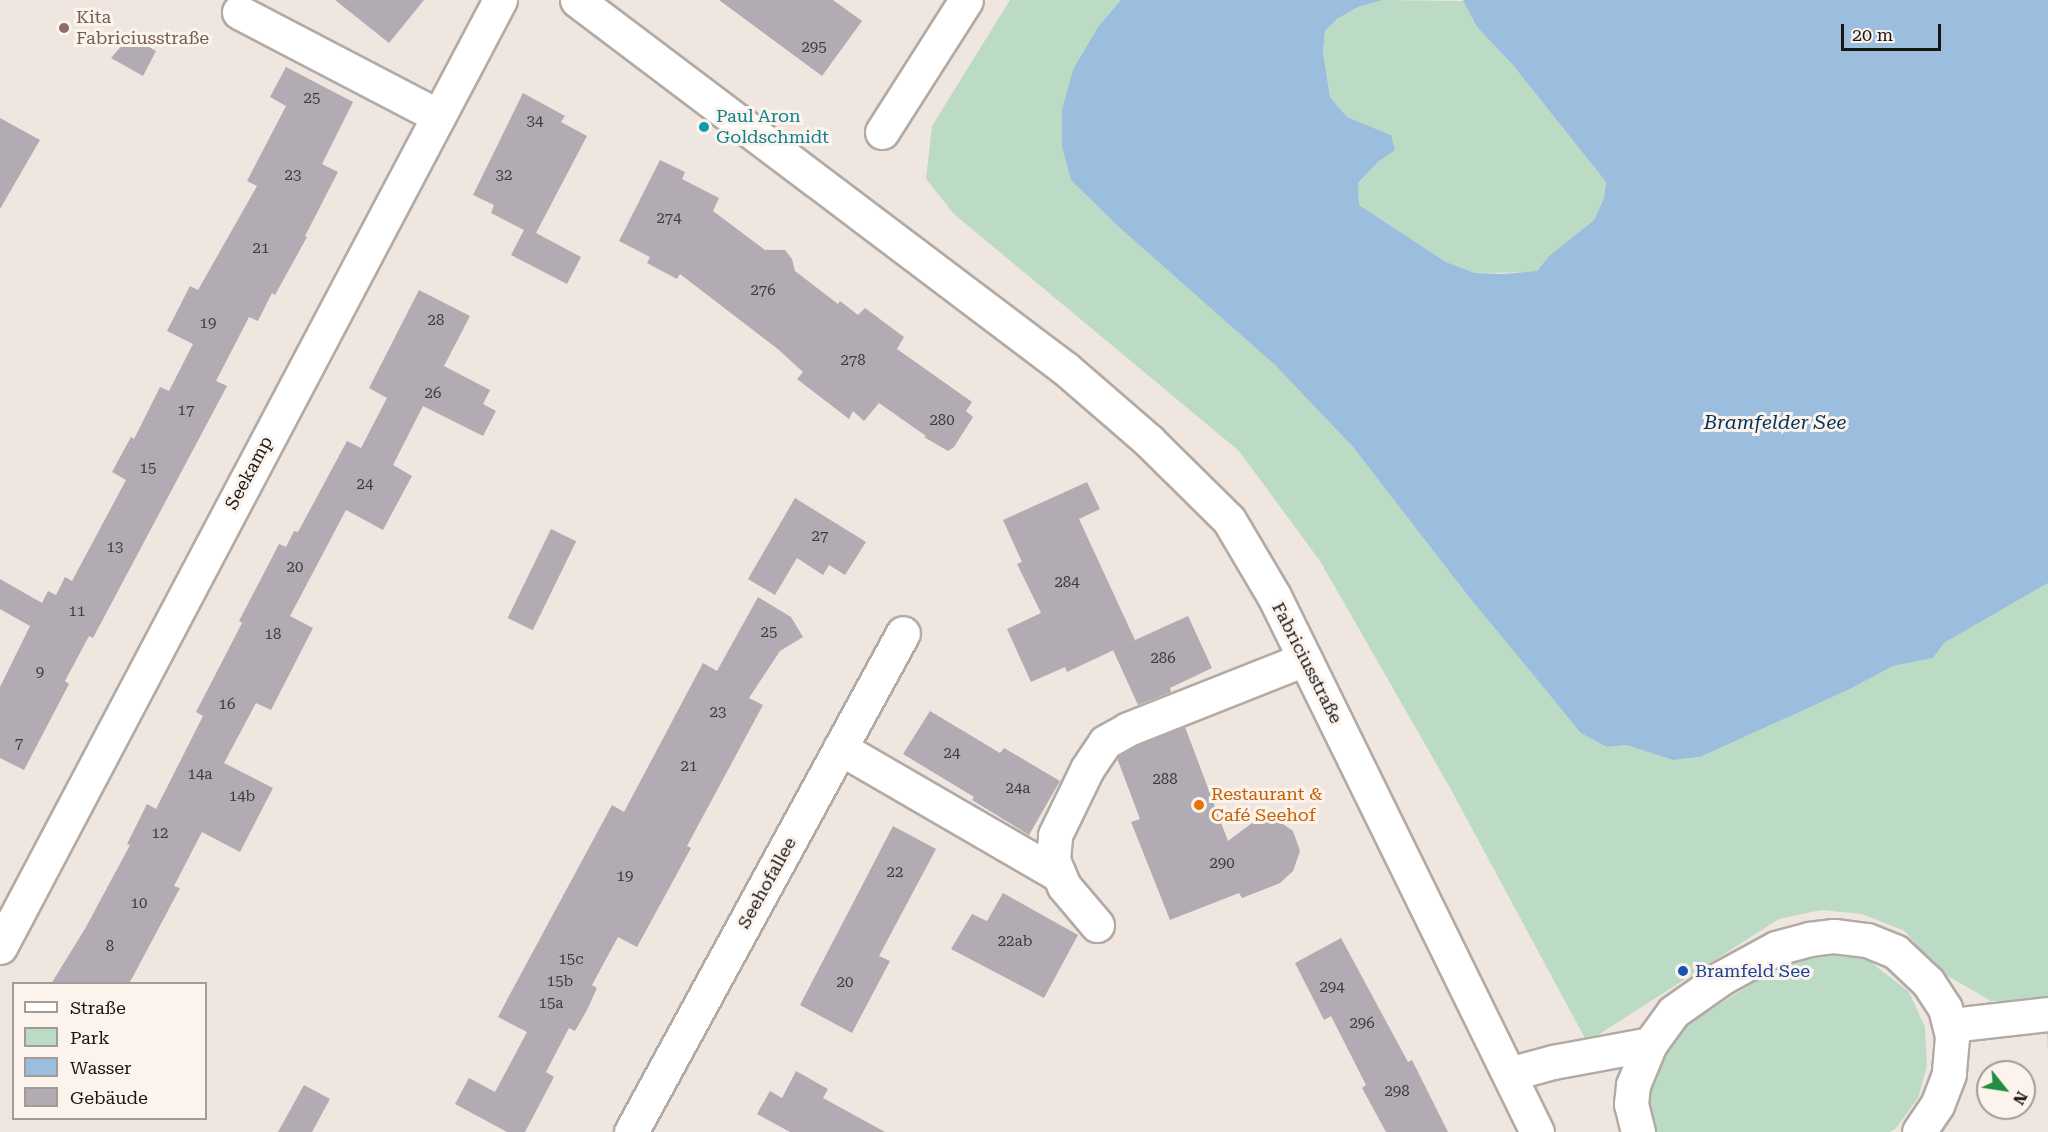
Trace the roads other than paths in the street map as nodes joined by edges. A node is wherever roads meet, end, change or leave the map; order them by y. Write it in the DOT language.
graph roads {
  1 [pos="500,0"];
  2 [pos="577,0"];
  3 [pos="966,0"];
  4 [pos="239,12"];
  5 [pos="438,116"];
  6 [pos="882,132"];
  7 [pos="903,633"];
  8 [pos="1305,659"];
  9 [pos="840,748"];
  10 [pos="1056,873"];
  11 [pos="1096,925"];
  12 [pos="0,947"];
  13 [pos="2048,1014"];
  14 [pos="1951,1024"];
  15 [pos="1650,1044"];
  16 [pos="1509,1074"];
  17 [pos="631,1132"];
  18 [pos="1537,1132"];
  19 [pos="1638,1132"];
  20 [pos="1919,1132"];
  1 -- 5 [label="street, Seekamp"];
  2 -- 8 [label="street, Fabriciusstraße"];
  3 -- 6 [label="street"];
  4 -- 5 [label="street"];
  5 -- 12 [label="street, Seekamp"];
  7 -- 9 [label="street, Seehofallee"];
  8 -- 10 [label="street"];
  8 -- 16 [label="street, Fabriciusstraße"];
  9 -- 10 [label="street"];
  9 -- 17 [label="street, Seehofallee"];
  10 -- 11 [label="street"];
  13 -- 14 [label="street"];
  14 -- 15 [label="street"];
  14 -- 20 [label="street"];
  15 -- 16 [label="street"];
  15 -- 19 [label="street"];
  16 -- 18 [label="street, Fabriciusstraße"];
}
